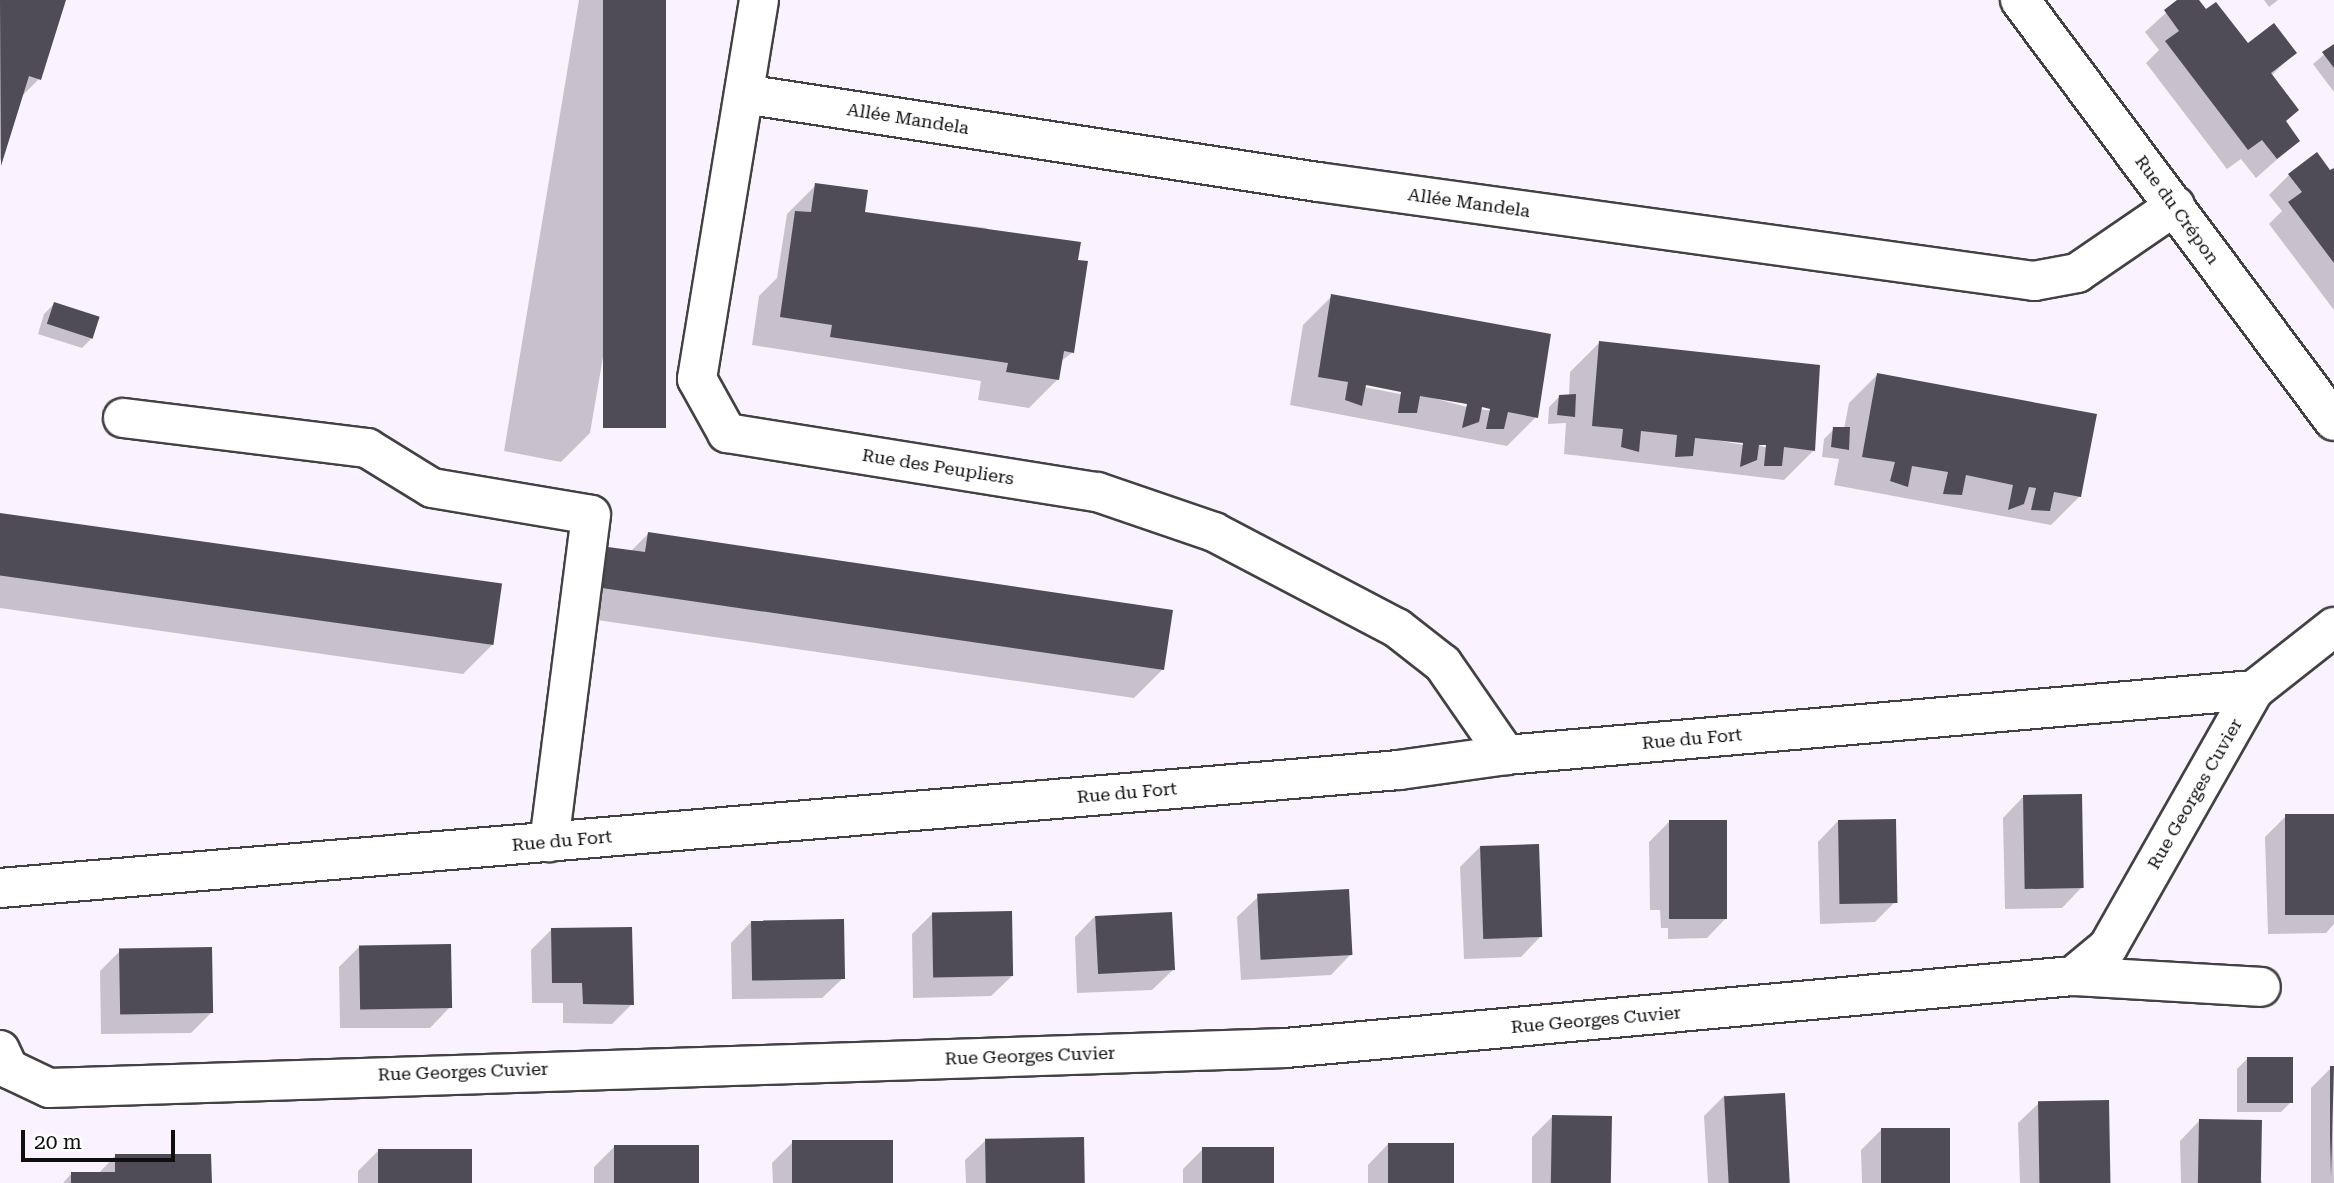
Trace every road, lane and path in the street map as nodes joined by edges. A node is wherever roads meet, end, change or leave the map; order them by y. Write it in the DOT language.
graph roads {
  1 [pos="759,0"];
  2 [pos="2020,0"];
  3 [pos="744,94"];
  4 [pos="2175,206"];
  5 [pos="123,418"];
  6 [pos="2334,421"];
  7 [pos="2334,627"];
  8 [pos="2254,690"];
  9 [pos="1506,755"];
  10 [pos="549,842"];
  11 [pos="0,888"];
  12 [pos="2073,975"];
  13 [pos="2261,987"];
  14 [pos="0,1050"];
  1 -- 3 [label="street, Rue des Peupliers"];
  2 -- 4 [label="street, Rue du Crépon"];
  3 -- 4 [label="street, Allée Mandela"];
  3 -- 9 [label="street, Rue des Peupliers"];
  4 -- 6 [label="street, Rue du Crépon"];
  5 -- 10 [label="street"];
  7 -- 8 [label="street, Rue Georges Cuvier"];
  8 -- 9 [label="street, Rue du Fort"];
  8 -- 12 [label="street, Rue Georges Cuvier"];
  9 -- 10 [label="street, Rue du Fort"];
  10 -- 11 [label="street, Rue du Fort"];
  12 -- 13 [label="street, Rue Georges Cuvier"];
  12 -- 14 [label="street, Rue Georges Cuvier"];
}
